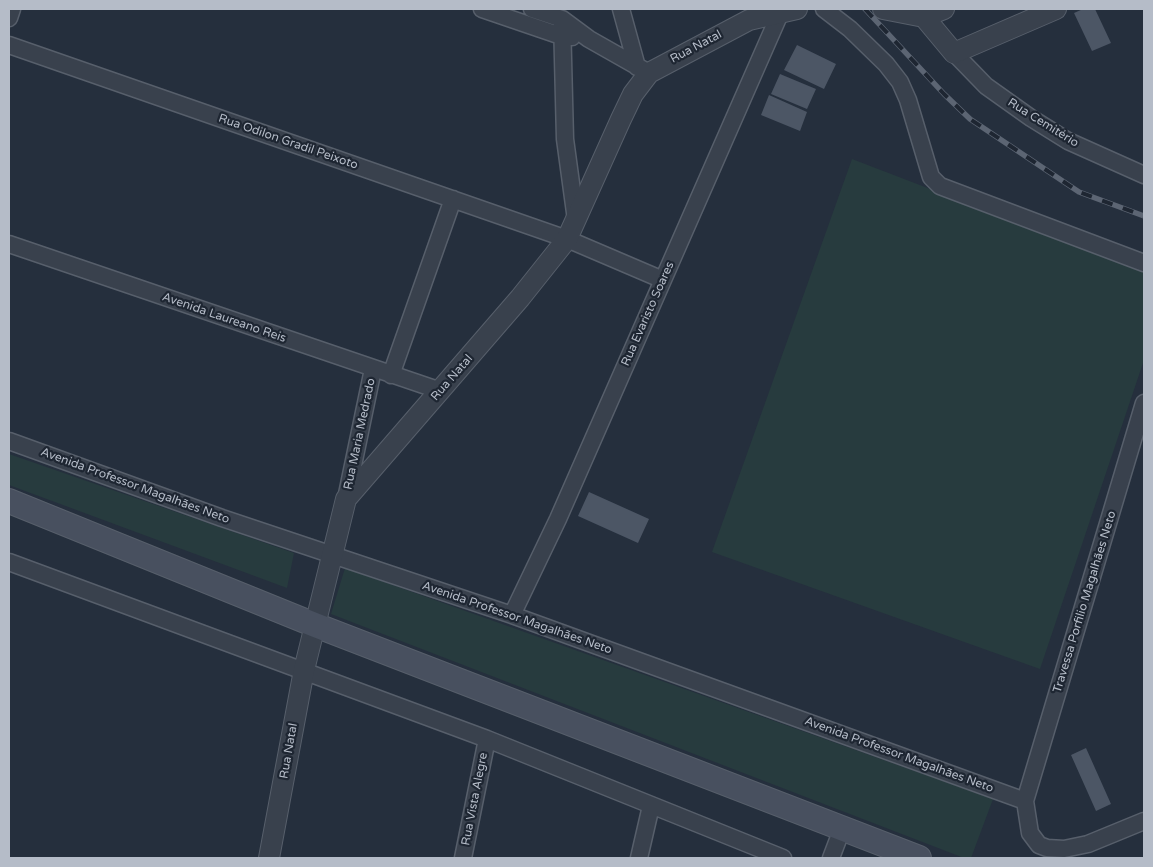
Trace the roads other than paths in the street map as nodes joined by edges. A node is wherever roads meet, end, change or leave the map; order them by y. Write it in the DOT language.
graph roads {
  1 [pos="12,9"];
  2 [pos="482,9"];
  3 [pos="532,9"];
  4 [pos="622,9"];
  5 [pos="824,9"];
  6 [pos="885,9"];
  7 [pos="944,9"];
  8 [pos="1056,9"];
  9 [pos="787,10"];
  10 [pos="924,17"];
  11 [pos="9,18"];
  12 [pos="561,27"];
  13 [pos="9,45"];
  14 [pos="954,52"];
  15 [pos="643,70"];
  16 [pos="1144,175"];
  17 [pos="453,199"];
  18 [pos="576,220"];
  19 [pos="567,239"];
  20 [pos="9,244"];
  21 [pos="1144,263"];
  22 [pos="663,280"];
  23 [pos="373,370"];
  24 [pos="391,375"];
  25 [pos="441,391"];
  26 [pos="1144,403"];
  27 [pos="9,441"];
  28 [pos="346,498"];
  29 [pos="9,501"];
  30 [pos="331,554"];
  31 [pos="9,562"];
  32 [pos="512,615"];
  33 [pos="315,625"];
  34 [pos="304,670"];
  35 [pos="486,739"];
  36 [pos="1025,801"];
  37 [pos="651,806"];
  38 [pos="1144,821"];
  39 [pos="842,829"];
  40 [pos="1037,852"];
  41 [pos="269,858"];
  42 [pos="463,858"];
  43 [pos="639,858"];
  44 [pos="783,858"];
  45 [pos="831,858"];
  46 [pos="918,858"];
  1 -- 11 [label="street"];
  2 -- 12 [label="street"];
  3 -- 12 [label="street"];
  4 -- 15 [label="street"];
  5 -- 21 [label="street"];
  6 -- 10 [label="street"];
  7 -- 10 [label="street"];
  8 -- 14 [label="street"];
  9 -- 15 [label="street, Rua Natal"];
  9 -- 22 [label="street, Rua Evaristo Soares"];
  10 -- 14 [label="street"];
  12 -- 15 [label="street"];
  12 -- 18 [label="street"];
  13 -- 17 [label="street, Rua Odilon Gradil Peixoto"];
  14 -- 16 [label="street, Rua Cemitério"];
  15 -- 18 [label="street, Rua Natal"];
  17 -- 19 [label="street, Rua Odilon Gradil Peixoto"];
  17 -- 24 [label="street"];
  18 -- 19 [label="street, Rua Natal"];
  19 -- 22 [label="street, Rua Odilon Gradil Peixoto"];
  19 -- 25 [label="street, Rua Natal"];
  20 -- 23 [label="street, Avenida Laureano Reis"];
  22 -- 32 [label="street, Rua Evaristo Soares"];
  23 -- 24 [label="street, Avenida Laureano Reis"];
  23 -- 28 [label="street, Rua Maria Medrado"];
  24 -- 25 [label="street, Avenida Laureano Reis"];
  25 -- 28 [label="street, Rua Natal"];
  26 -- 36 [label="street, Travessa Porfilio Magalhães Neto"];
  27 -- 30 [label="street, Avenida Professor Magalhães Neto"];
  28 -- 30 [label="street, Rua Natal"];
  29 -- 33 [label="main road"];
  30 -- 32 [label="street, Avenida Professor Magalhães Neto"];
  30 -- 33 [label="street, Rua Natal"];
  31 -- 34 [label="street"];
  32 -- 36 [label="street, Avenida Professor Magalhães Neto"];
  33 -- 34 [label="street, Rua Natal"];
  33 -- 39 [label="main road"];
  34 -- 35 [label="street"];
  34 -- 41 [label="street, Rua Natal"];
  35 -- 37 [label="street"];
  35 -- 42 [label="street, Rua Vista Alegre"];
  36 -- 40 [label="street"];
  37 -- 43 [label="street"];
  37 -- 44 [label="street"];
  38 -- 40 [label="street"];
  39 -- 45 [label="street"];
  39 -- 46 [label="main road"];
}
